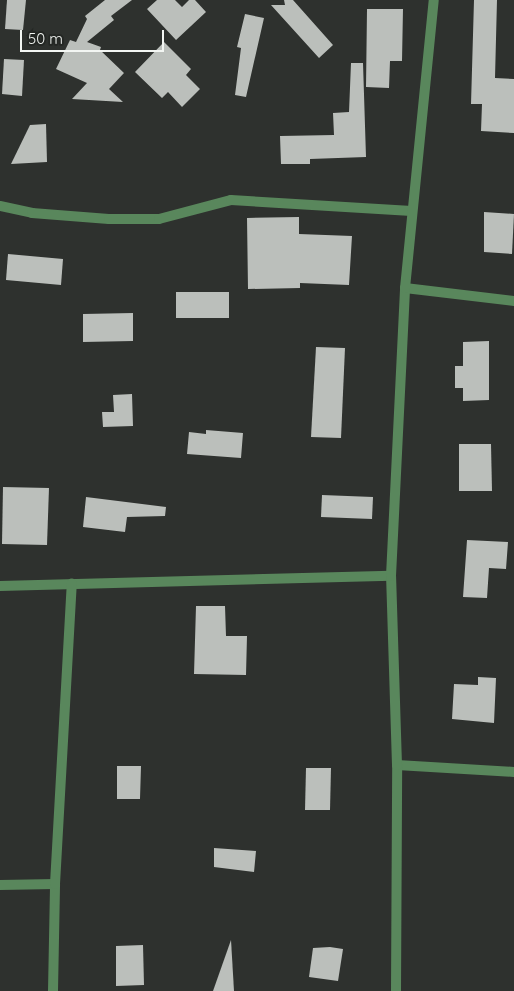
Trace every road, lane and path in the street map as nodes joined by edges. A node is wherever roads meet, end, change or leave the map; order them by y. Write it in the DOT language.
graph roads {
  1 [pos="434,0"];
  2 [pos="0,206"];
  3 [pos="412,211"];
  4 [pos="405,288"];
  5 [pos="514,301"];
  6 [pos="391,576"];
  7 [pos="72,583"];
  8 [pos="0,586"];
  9 [pos="397,765"];
  10 [pos="514,772"];
  11 [pos="55,884"];
  12 [pos="0,885"];
  13 [pos="53,991"];
  14 [pos="396,991"];
  1 -- 3 [label="street"];
  2 -- 3 [label="street"];
  3 -- 4 [label="street"];
  4 -- 5 [label="street"];
  4 -- 6 [label="street"];
  6 -- 7 [label="street"];
  6 -- 9 [label="street"];
  7 -- 8 [label="street"];
  7 -- 11 [label="street"];
  9 -- 10 [label="street"];
  9 -- 14 [label="street"];
  11 -- 12 [label="street"];
  11 -- 13 [label="street"];
}
